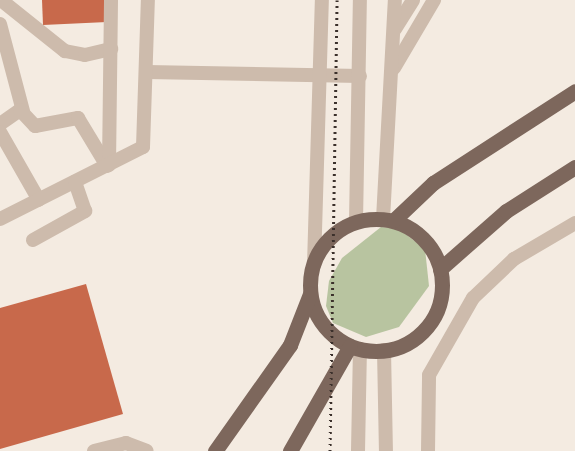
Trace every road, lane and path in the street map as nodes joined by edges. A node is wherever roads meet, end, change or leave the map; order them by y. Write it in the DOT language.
graph roads {
  1 [pos="1,0"];
  2 [pos="111,0"];
  3 [pos="148,0"];
  4 [pos="322,0"];
  5 [pos="354,0"];
  6 [pos="395,0"];
  7 [pos="414,0"];
  8 [pos="434,0"];
  9 [pos="360,7"];
  10 [pos="0,24"];
  11 [pos="394,29"];
  12 [pos="111,49"];
  13 [pos="394,68"];
  14 [pos="147,72"];
  15 [pos="320,72"];
  16 [pos="360,76"];
  17 [pos="575,91"];
  18 [pos="23,111"];
  19 [pos="0,124"];
  20 [pos="0,132"];
  21 [pos="108,165"];
  22 [pos="571,173"];
  23 [pos="75,182"];
  24 [pos="39,200"];
  25 [pos="0,219"];
  26 [pos="388,220"];
  27 [pos="356,222"];
  28 [pos="575,223"];
  29 [pos="33,240"];
  30 [pos="314,265"];
  31 [pos="440,269"];
  32 [pos="310,291"];
  33 [pos="355,347"];
  34 [pos="384,350"];
  35 [pos="94,451"];
  36 [pos="147,451"];
  37 [pos="215,451"];
  38 [pos="290,451"];
  39 [pos="358,451"];
  40 [pos="386,451"];
  41 [pos="428,451"];
  1 -- 12 [label="street"];
  2 -- 12 [label="street"];
  3 -- 14 [label="street"];
  4 -- 15 [label="street"];
  5 -- 9 [label="street"];
  6 -- 11 [label="street"];
  7 -- 11 [label="street"];
  8 -- 13 [label="street"];
  9 -- 16 [label="street"];
  10 -- 18 [label="street"];
  11 -- 13 [label="street"];
  12 -- 21 [label="street"];
  13 -- 26 [label="street"];
  14 -- 15 [label="street"];
  14 -- 21 [label="street"];
  15 -- 16 [label="street"];
  15 -- 30 [label="street"];
  16 -- 27 [label="street"];
  17 -- 26 [label="main road"];
  18 -- 19 [label="street"];
  18 -- 21 [label="street"];
  20 -- 24 [label="street"];
  21 -- 23 [label="street"];
  22 -- 31 [label="main road"];
  23 -- 24 [label="street"];
  23 -- 29 [label="street"];
  24 -- 25 [label="street"];
  26 -- 27 [label="main road"];
  26 -- 31 [label="main road"];
  27 -- 30 [label="main road"];
  28 -- 41 [label="street"];
  30 -- 32 [label="main road"];
  31 -- 34 [label="main road"];
  32 -- 33 [label="main road"];
  32 -- 37 [label="main road"];
  33 -- 34 [label="main road"];
  33 -- 38 [label="main road"];
  33 -- 39 [label="street"];
  34 -- 40 [label="street"];
  35 -- 36 [label="street"];
}
